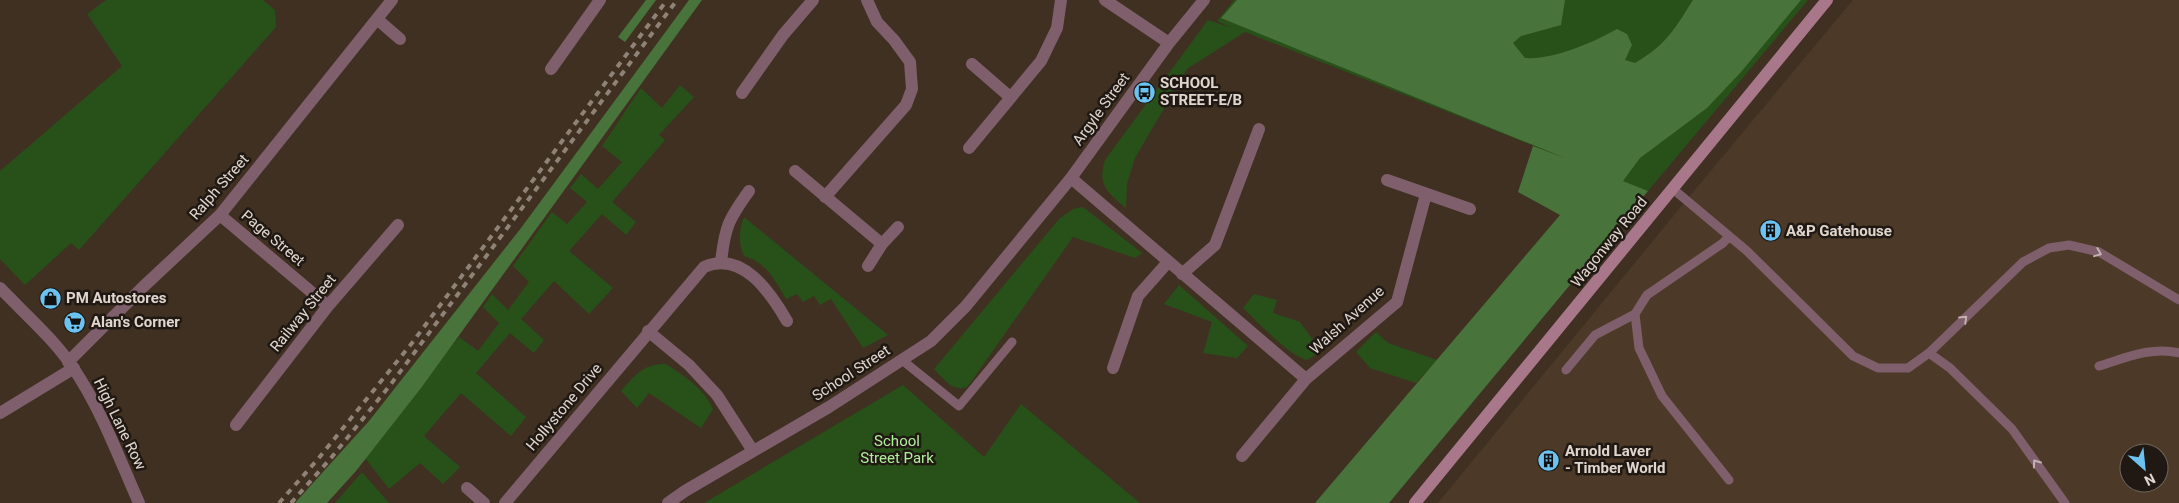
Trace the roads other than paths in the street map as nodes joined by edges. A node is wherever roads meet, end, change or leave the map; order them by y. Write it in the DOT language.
graph roads {
  1 [pos="392,0"];
  2 [pos="600,0"];
  3 [pos="813,0"];
  4 [pos="867,0"];
  5 [pos="1061,0"];
  6 [pos="1105,0"];
  7 [pos="1204,0"];
  8 [pos="1827,0"];
  9 [pos="377,19"];
  10 [pos="400,38"];
  11 [pos="1169,43"];
  12 [pos="972,64"];
  13 [pos="551,69"];
  14 [pos="742,93"];
  15 [pos="1010,97"];
  16 [pos="1259,129"];
  17 [pos="969,148"];
  18 [pos="795,172"];
  19 [pos="1071,178"];
  20 [pos="1387,180"];
  21 [pos="1673,189"];
  22 [pos="748,191"];
  23 [pos="1426,194"];
  24 [pos="826,197"];
  25 [pos="1470,208"];
  26 [pos="220,215"];
  27 [pos="398,225"];
  28 [pos="898,227"];
  29 [pos="1022,236"];
  30 [pos="1729,236"];
  31 [pos="882,244"];
  32 [pos="721,262"];
  33 [pos="1168,262"];
  34 [pos="868,266"];
  35 [pos="1182,274"];
  36 [pos="0,288"];
  37 [pos="2179,300"];
  38 [pos="328,306"];
  39 [pos="1635,314"];
  40 [pos="787,320"];
  41 [pos="648,331"];
  42 [pos="1012,342"];
  43 [pos="1929,353"];
  44 [pos="2179,353"];
  45 [pos="902,360"];
  46 [pos="71,365"];
  47 [pos="2099,366"];
  48 [pos="1113,368"];
  49 [pos="1566,370"];
  50 [pos="1306,378"];
  51 [pos="0,413"];
  52 [pos="236,425"];
  53 [pos="753,451"];
  54 [pos="1242,456"];
  55 [pos="1729,480"];
  56 [pos="467,488"];
  57 [pos="1419,501"];
  58 [pos="140,503"];
  59 [pos="484,503"];
  60 [pos="504,503"];
  61 [pos="668,503"];
  62 [pos="2065,503"];
  1 -- 9 [label="street, Ralph Street"];
  2 -- 13 [label="street"];
  3 -- 14 [label="street"];
  4 -- 24 [label="street"];
  5 -- 15 [label="street"];
  6 -- 11 [label="street"];
  7 -- 11 [label="street, Argyle Street"];
  8 -- 21 [label="main road, Wagonway Road"];
  9 -- 10 [label="street"];
  9 -- 26 [label="street, Ralph Street"];
  11 -- 19 [label="street, Argyle Street"];
  12 -- 15 [label="street"];
  15 -- 17 [label="street"];
  16 -- 35 [label="street"];
  18 -- 24 [label="street"];
  19 -- 29 [label="street, Argyle Street"];
  19 -- 33 [label="street"];
  20 -- 23 [label="street"];
  21 -- 30 [label="lane"];
  21 -- 57 [label="main road, Wagonway Road"];
  22 -- 32 [label="street"];
  23 -- 25 [label="street"];
  23 -- 50 [label="street, Walsh Avenue"];
  24 -- 31 [label="street"];
  26 -- 38 [label="street, Page Street"];
  26 -- 46 [label="street, Ralph Street"];
  27 -- 38 [label="street, Railway Street"];
  28 -- 31 [label="street"];
  29 -- 45 [label="street, School Street"];
  30 -- 39 [label="lane"];
  30 -- 43 [label="lane"];
  31 -- 34 [label="street"];
  32 -- 40 [label="street"];
  32 -- 41 [label="street, Hollystone Drive"];
  33 -- 35 [label="street"];
  33 -- 48 [label="street"];
  35 -- 50 [label="street"];
  36 -- 46 [label="street, High Lane Row"];
  43 -- 37 [label="lane, one-way"];
  38 -- 52 [label="street, Railway Street"];
  39 -- 49 [label="lane"];
  39 -- 55 [label="lane"];
  41 -- 53 [label="street"];
  41 -- 60 [label="street, Hollystone Drive"];
  42 -- 45 [label="lane"];
  62 -- 43 [label="lane, one-way"];
  44 -- 47 [label="lane"];
  45 -- 53 [label="street, School Street"];
  46 -- 51 [label="street, Ralph Street"];
  46 -- 58 [label="street, High Lane Row"];
  50 -- 54 [label="street, Walsh Avenue"];
  53 -- 61 [label="street, School Street"];
  56 -- 59 [label="street"];
}
